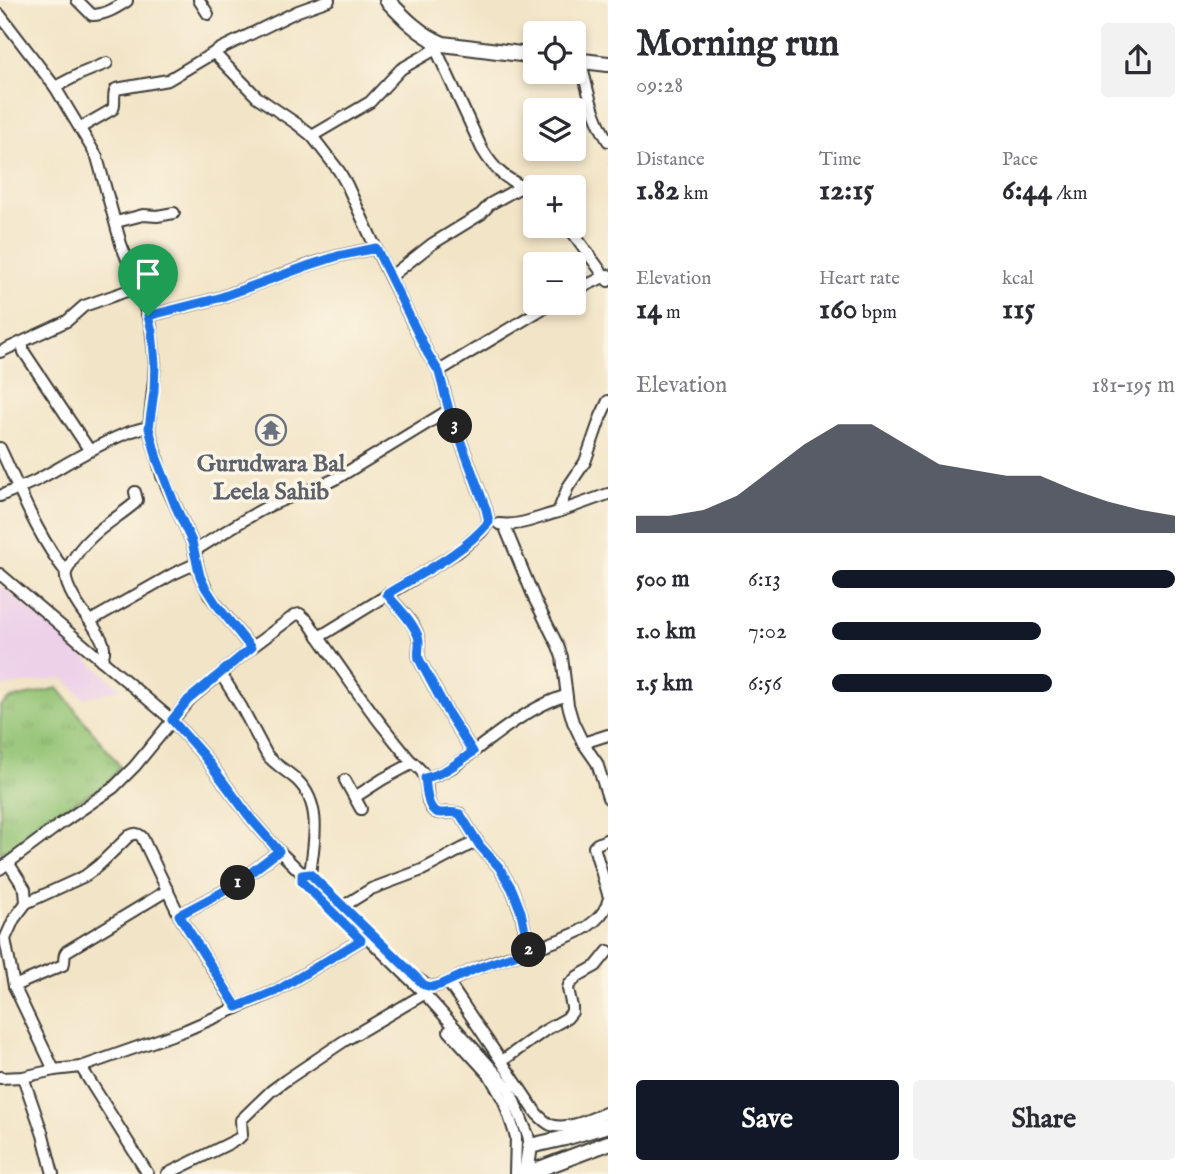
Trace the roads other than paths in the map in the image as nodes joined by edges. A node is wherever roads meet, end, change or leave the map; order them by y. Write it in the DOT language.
graph roads {
  1 [pos="77,0"];
  2 [pos="126,0"];
  3 [pos="199,0"];
  4 [pos="289,0"];
  5 [pos="329,0"];
  6 [pos="387,0"];
  7 [pos="298,11"];
  8 [pos="208,14"];
  9 [pos="0,15"];
  10 [pos="432,44"];
  11 [pos="214,53"];
  12 [pos="523,54"];
  13 [pos="586,62"];
  14 [pos="107,63"];
  15 [pos="608,64"];
  16 [pos="585,84"];
  17 [pos="55,87"];
  18 [pos="80,128"];
  19 [pos="312,136"];
  20 [pos="608,141"];
  21 [pos="521,187"];
  22 [pos="174,213"];
  23 [pos="116,222"];
  24 [pos="577,238"];
  25 [pos="376,248"];
  26 [pos="390,277"];
  27 [pos="607,278"];
  28 [pos="586,286"];
  29 [pos="138,287"];
  30 [pos="532,315"];
  31 [pos="148,316"];
  32 [pos="22,343"];
  33 [pos="0,352"];
  34 [pos="439,372"];
  35 [pos="608,401"];
  36 [pos="449,410"];
  37 [pos="149,428"];
  38 [pos="0,448"];
  39 [pos="90,451"];
  40 [pos="19,488"];
  41 [pos="135,492"];
  42 [pos="608,494"];
  43 [pos="0,496"];
  44 [pos="558,512"];
  45 [pos="489,522"];
  46 [pos="504,525"];
  47 [pos="194,551"];
  48 [pos="197,563"];
  49 [pos="66,572"];
  50 [pos="0,574"];
  51 [pos="387,594"];
  52 [pos="90,621"];
  53 [pos="318,636"];
  54 [pos="251,648"];
  55 [pos="101,660"];
  56 [pos="221,674"];
  57 [pos="565,696"];
  58 [pos="172,720"];
  59 [pos="608,735"];
  60 [pos="583,743"];
  61 [pos="473,752"];
  62 [pos="413,763"];
  63 [pos="425,778"];
  64 [pos="345,780"];
  65 [pos="608,795"];
  66 [pos="355,797"];
  67 [pos="361,809"];
  68 [pos="608,839"];
  69 [pos="477,841"];
  70 [pos="279,851"];
  71 [pos="4,867"];
  72 [pos="306,875"];
  73 [pos="168,890"];
  74 [pos="608,894"];
  75 [pos="608,901"];
  76 [pos="26,903"];
  77 [pos="342,906"];
  78 [pos="179,915"];
  79 [pos="361,940"];
  80 [pos="529,950"];
  81 [pos="608,951"];
  82 [pos="448,982"];
  83 [pos="15,986"];
  84 [pos="419,997"];
  85 [pos="237,1007"];
  86 [pos="502,1062"];
  87 [pos="81,1067"];
  88 [pos="54,1070"];
  89 [pos="23,1077"];
  90 [pos="0,1078"];
  91 [pos="608,1112"];
  92 [pos="608,1125"];
  93 [pos="608,1143"];
  94 [pos="530,1146"];
  95 [pos="49,1172"];
  96 [pos="148,1174"];
  97 [pos="167,1174"];
  98 [pos="515,1174"];
  99 [pos="526,1174"];
  1 -- 2 [label="street"];
  3 -- 8 [label="street"];
  4 -- 7 [label="street"];
  5 -- 7 [label="street"];
  6 -- 10 [label="main road"];
  7 -- 11 [label="street"];
  9 -- 17 [label="street"];
  10 -- 12 [label="main road"];
  10 -- 19 [label="street"];
  10 -- 21 [label="street"];
  11 -- 18 [label="street"];
  11 -- 19 [label="street"];
  13 -- 15 [label="main road"];
  14 -- 17 [label="street"];
  16 -- 20 [label="street"];
  17 -- 18 [label="street"];
  18 -- 23 [label="street"];
  19 -- 25 [label="street"];
  21 -- 26 [label="street"];
  22 -- 23 [label="street"];
  23 -- 29 [label="street"];
  24 -- 27 [label="street"];
  25 -- 26 [label="street"];
  25 -- 31 [label="street"];
  26 -- 34 [label="street"];
  27 -- 28 [label="street"];
  29 -- 31 [label="street"];
  29 -- 32 [label="street"];
  30 -- 34 [label="street"];
  31 -- 37 [label="street"];
  32 -- 33 [label="street"];
  32 -- 39 [label="street"];
  34 -- 36 [label="street"];
  35 -- 44 [label="street"];
  36 -- 45 [label="street"];
  36 -- 47 [label="street"];
  37 -- 39 [label="street"];
  37 -- 47 [label="street"];
  38 -- 40 [label="street"];
  39 -- 40 [label="street"];
  40 -- 43 [label="street"];
  40 -- 49 [label="street"];
  41 -- 49 [label="street"];
  42 -- 44 [label="street"];
  44 -- 46 [label="street"];
  45 -- 46 [label="street"];
  45 -- 51 [label="street"];
  46 -- 57 [label="street"];
  47 -- 48 [label="street"];
  48 -- 52 [label="street"];
  48 -- 54 [label="street"];
  49 -- 52 [label="street"];
  50 -- 55 [label="street"];
  51 -- 53 [label="street"];
  51 -- 61 [label="street"];
  52 -- 55 [label="street"];
  53 -- 54 [label="street"];
  53 -- 62 [label="street"];
  54 -- 56 [label="street"];
  55 -- 58 [label="street"];
  56 -- 58 [label="street"];
  56 -- 72 [label="street"];
  57 -- 60 [label="street"];
  57 -- 61 [label="street"];
  58 -- 70 [label="street"];
  58 -- 71 [label="street"];
  59 -- 60 [label="street"];
  60 -- 65 [label="street"];
  61 -- 63 [label="street"];
  62 -- 63 [label="street"];
  62 -- 66 [label="street"];
  63 -- 69 [label="street"];
  64 -- 66 [label="street"];
  66 -- 67 [label="street"];
  68 -- 74 [label="street"];
  69 -- 77 [label="street"];
  69 -- 80 [label="street"];
  70 -- 72 [label="street"];
  70 -- 78 [label="street"];
  71 -- 76 [label="street"];
  72 -- 77 [label="street"];
  72 -- 79 [label="street"];
  72 -- 94 [label="street"];
  73 -- 76 [label="street"];
  73 -- 78 [label="street"];
  73 -- 83 [label="street"];
  75 -- 80 [label="street"];
  76 -- 83 [label="street"];
  77 -- 82 [label="street"];
  78 -- 85 [label="street"];
  79 -- 84 [label="street"];
  79 -- 85 [label="street"];
  80 -- 82 [label="street"];
  81 -- 86 [label="street"];
  82 -- 86 [label="street"];
  83 -- 88 [label="street"];
  84 -- 97 [label="street"];
  84 -- 98 [label="street"];
  85 -- 87 [label="street"];
  86 -- 91 [label="street"];
  87 -- 88 [label="street"];
  87 -- 96 [label="street"];
  88 -- 89 [label="street"];
  89 -- 90 [label="street"];
  89 -- 95 [label="street"];
  92 -- 94 [label="main road"];
  93 -- 99 [label="main road"];
  94 -- 99 [label="main road"];
}
